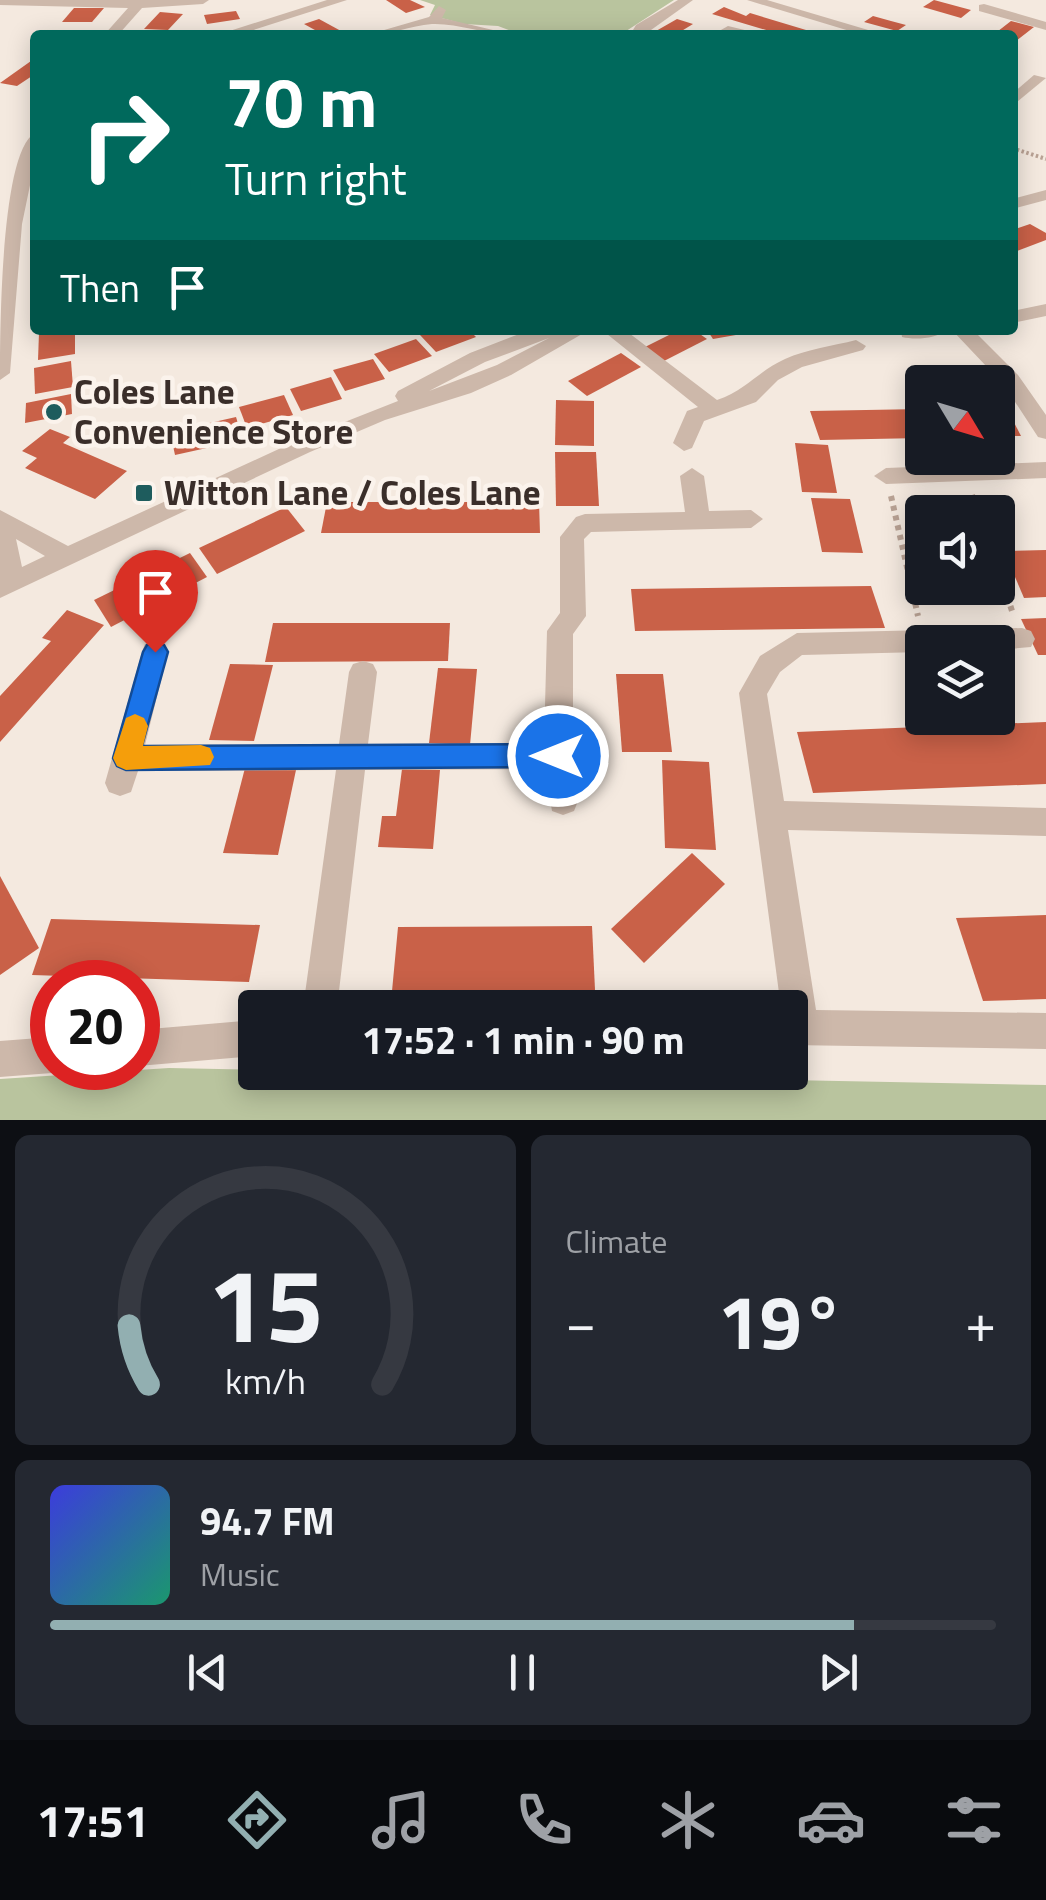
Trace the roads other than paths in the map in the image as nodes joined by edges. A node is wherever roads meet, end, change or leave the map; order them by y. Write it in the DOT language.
graph roads {
  1 [pos="203,0"];
  2 [pos="341,0"];
  3 [pos="686,0"];
  4 [pos="754,0"];
  5 [pos="0,1"];
  6 [pos="140,2"];
  7 [pos="984,8"];
  8 [pos="1039,8"];
  9 [pos="1026,19"];
  10 [pos="1046,26"];
  11 [pos="115,30"];
  12 [pos="241,30"];
  13 [pos="390,30"];
  14 [pos="489,30"];
  15 [pos="640,30"];
  16 [pos="860,30"];
  17 [pos="1037,77"];
  18 [pos="1018,96"];
  19 [pos="30,150"];
  20 [pos="9,202"];
  21 [pos="1046,310"];
  22 [pos="1018,315"];
  23 [pos="535,335"];
  24 [pos="570,335"];
  25 [pos="618,335"];
  26 [pos="967,335"];
  27 [pos="856,346"];
  28 [pos="0,374"];
  29 [pos="714,410"];
  30 [pos="377,415"];
  31 [pos="1046,432"];
  32 [pos="684,443"];
  33 [pos="1046,470"];
  34 [pos="692,476"];
  35 [pos="886,476"];
  36 [pos="751,519"];
  37 [pos="698,520"];
  38 [pos="0,521"];
  39 [pos="64,556"];
  40 [pos="6,585"];
  41 [pos="1015,640"];
  42 [pos="1022,640"];
  43 [pos="905,641"];
  44 [pos="155,652"];
  45 [pos="363,672"];
  46 [pos="352,754"];
  47 [pos="558,756"];
  48 [pos="562,801"];
  49 [pos="770,814"];
  50 [pos="1046,822"];
  51 [pos="322,990"];
  52 [pos="791,990"];
  53 [pos="808,1027"];
  54 [pos="1046,1031"];
  55 [pos="238,1039"];
  56 [pos="160,1046"];
  57 [pos="30,1057"];
  58 [pos="0,1059"];
  1 -- 6 [label="street"];
  2 -- 12 [label="street"];
  3 -- 15 [label="street"];
  4 -- 16 [label="street"];
  5 -- 6 [label="street"];
  6 -- 11 [label="street"];
  7 -- 9 [label="street"];
  8 -- 9 [label="street"];
  9 -- 10 [label="street"];
  13 -- 14 [label="street"];
  17 -- 18 [label="street"];
  19 -- 20 [label="street"];
  20 -- 28 [label="street"];
  21 -- 22 [label="street"];
  23 -- 30 [label="street"];
  24 -- 30 [label="street"];
  25 -- 29 [label="street"];
  26 -- 31 [label="street"];
  27 -- 29 [label="street"];
  29 -- 32 [label="street"];
  30 -- 39 [label="street"];
  33 -- 35 [label="street"];
  34 -- 37 [label="street"];
  36 -- 37 [label="street"];
  37 -- 47 [label="street"];
  38 -- 39 [label="street"];
  38 -- 40 [label="street"];
  39 -- 40 [label="street"];
  41 -- 42 [label="street"];
  43 -- 49 [label="street"];
  44 -- 46 [label="street"];
  45 -- 46 [label="street"];
  46 -- 47 [label="street"];
  46 -- 51 [label="street"];
  47 -- 48 [label="street"];
  49 -- 50 [label="street"];
  49 -- 52 [label="street"];
  53 -- 54 [label="street"];
  55 -- 56 [label="street"];
  57 -- 58 [label="street"];
}
